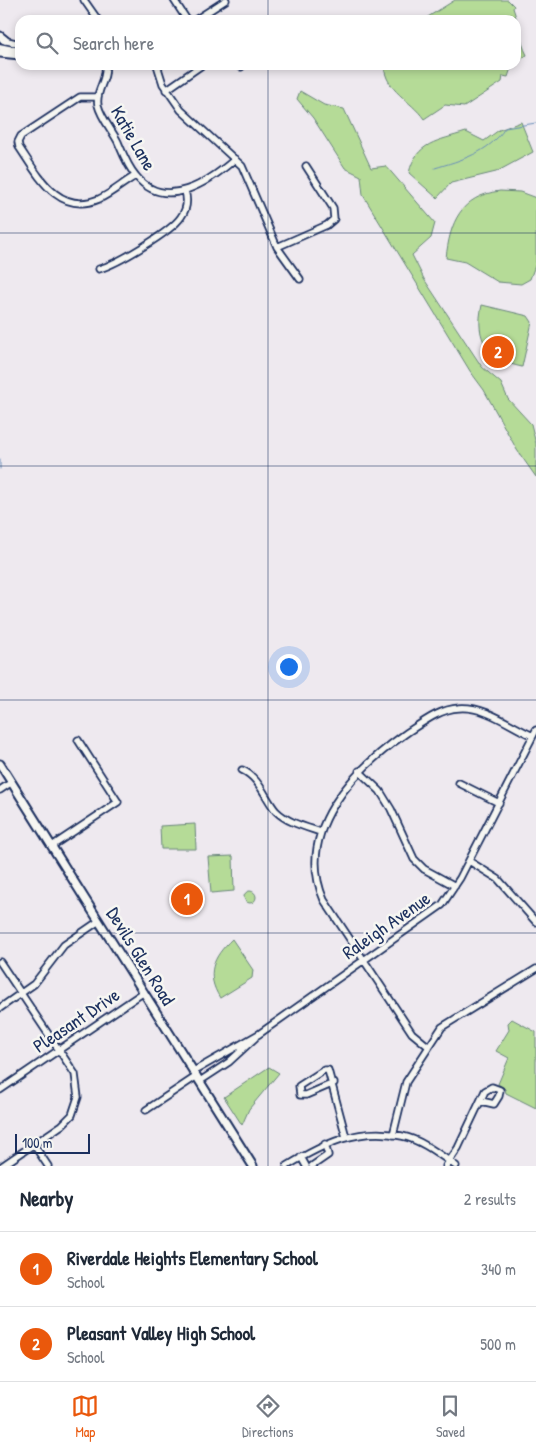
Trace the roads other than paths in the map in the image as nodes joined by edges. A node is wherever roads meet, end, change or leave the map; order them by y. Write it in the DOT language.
graph roads {
  1 [pos="84,0"];
  2 [pos="174,0"];
  3 [pos="226,0"];
  4 [pos="94,15"];
  5 [pos="184,15"];
  6 [pos="203,15"];
  7 [pos="2,39"];
  8 [pos="15,43"];
  9 [pos="0,47"];
  10 [pos="15,50"];
  11 [pos="0,53"];
  12 [pos="15,54"];
  13 [pos="106,70"];
  14 [pos="159,70"];
  15 [pos="195,70"];
  16 [pos="166,90"];
  17 [pos="98,96"];
  18 [pos="235,159"];
  19 [pos="306,166"];
  20 [pos="135,176"];
  21 [pos="184,191"];
  22 [pos="277,247"];
  23 [pos="99,269"];
  24 [pos="300,279"];
  25 [pos="534,733"];
  26 [pos="78,740"];
  27 [pos="0,764"];
  28 [pos="242,770"];
  29 [pos="359,771"];
  30 [pos="12,782"];
  31 [pos="459,783"];
  32 [pos="0,790"];
  33 [pos="498,803"];
  34 [pos="322,832"];
  35 [pos="52,846"];
  36 [pos="469,861"];
  37 [pos="455,886"];
  38 [pos="100,921"];
  39 [pos="536,922"];
  40 [pos="363,960"];
  41 [pos="0,962"];
  42 [pos="536,969"];
  43 [pos="144,992"];
  44 [pos="22,994"];
  45 [pos="0,1008"];
  46 [pos="259,1034"];
  47 [pos="429,1047"];
  48 [pos="60,1049"];
  49 [pos="197,1076"];
  50 [pos="334,1083"];
  51 [pos="0,1090"];
  52 [pos="481,1101"];
  53 [pos="146,1110"];
  54 [pos="393,1135"];
  55 [pos="346,1137"];
  56 [pos="325,1144"];
  57 [pos="34,1145"];
  58 [pos="301,1158"];
  59 [pos="448,1164"];
  60 [pos="2,1166"];
  61 [pos="48,1166"];
  62 [pos="253,1166"];
  63 [pos="287,1166"];
  64 [pos="306,1166"];
  65 [pos="312,1166"];
  66 [pos="456,1166"];
  1 -- 4 [label="street"];
  2 -- 5 [label="street"];
  3 -- 6 [label="street"];
  7 -- 8 [label="street"];
  9 -- 10 [label="street"];
  11 -- 12 [label="main road"];
  13 -- 17 [label="street, Katie Lane"];
  14 -- 16 [label="street"];
  15 -- 16 [label="street"];
  16 -- 18 [label="street"];
  17 -- 20 [label="street, Katie Lane"];
  17 -- 20 [label="street"];
  18 -- 21 [label="street"];
  18 -- 22 [label="street"];
  19 -- 22 [label="street"];
  20 -- 21 [label="street, Katie Lane"];
  21 -- 23 [label="street"];
  22 -- 24 [label="street"];
  25 -- 29 [label="street"];
  25 -- 33 [label="street, Raleigh Avenue"];
  26 -- 35 [label="street"];
  27 -- 30 [label="main road, Devils Glen Road"];
  28 -- 34 [label="street"];
  29 -- 34 [label="street"];
  29 -- 37 [label="street"];
  30 -- 32 [label="street"];
  30 -- 35 [label="main road, Devils Glen Road"];
  31 -- 33 [label="street"];
  33 -- 36 [label="street, Raleigh Avenue"];
  34 -- 40 [label="street"];
  35 -- 38 [label="main road, Devils Glen Road"];
  36 -- 37 [label="street, Raleigh Avenue"];
  36 -- 39 [label="street"];
  37 -- 40 [label="street, Raleigh Avenue"];
  38 -- 43 [label="main road, Devils Glen Road"];
  38 -- 44 [label="street"];
  40 -- 46 [label="street, Raleigh Avenue"];
  40 -- 47 [label="street"];
  41 -- 44 [label="street"];
  42 -- 47 [label="street"];
  43 -- 48 [label="street, Pleasant Drive"];
  43 -- 49 [label="main road, Devils Glen Road"];
  44 -- 45 [label="street"];
  44 -- 48 [label="street"];
  46 -- 49 [label="street, Raleigh Avenue"];
  46 -- 49 [label="street, Raleigh Avenue"];
  47 -- 54 [label="street"];
  48 -- 51 [label="street, Pleasant Drive"];
  48 -- 57 [label="street"];
  49 -- 53 [label="street"];
  49 -- 62 [label="main road, Devils Glen Road"];
  50 -- 50 [label="street"];
  50 -- 55 [label="street"];
  52 -- 59 [label="street"];
  54 -- 55 [label="street"];
  54 -- 59 [label="street"];
  55 -- 56 [label="street"];
  56 -- 58 [label="street"];
  56 -- 65 [label="street"];
  57 -- 60 [label="street"];
  57 -- 61 [label="street"];
  58 -- 63 [label="street"];
  58 -- 64 [label="street"];
  59 -- 66 [label="street"];
}
